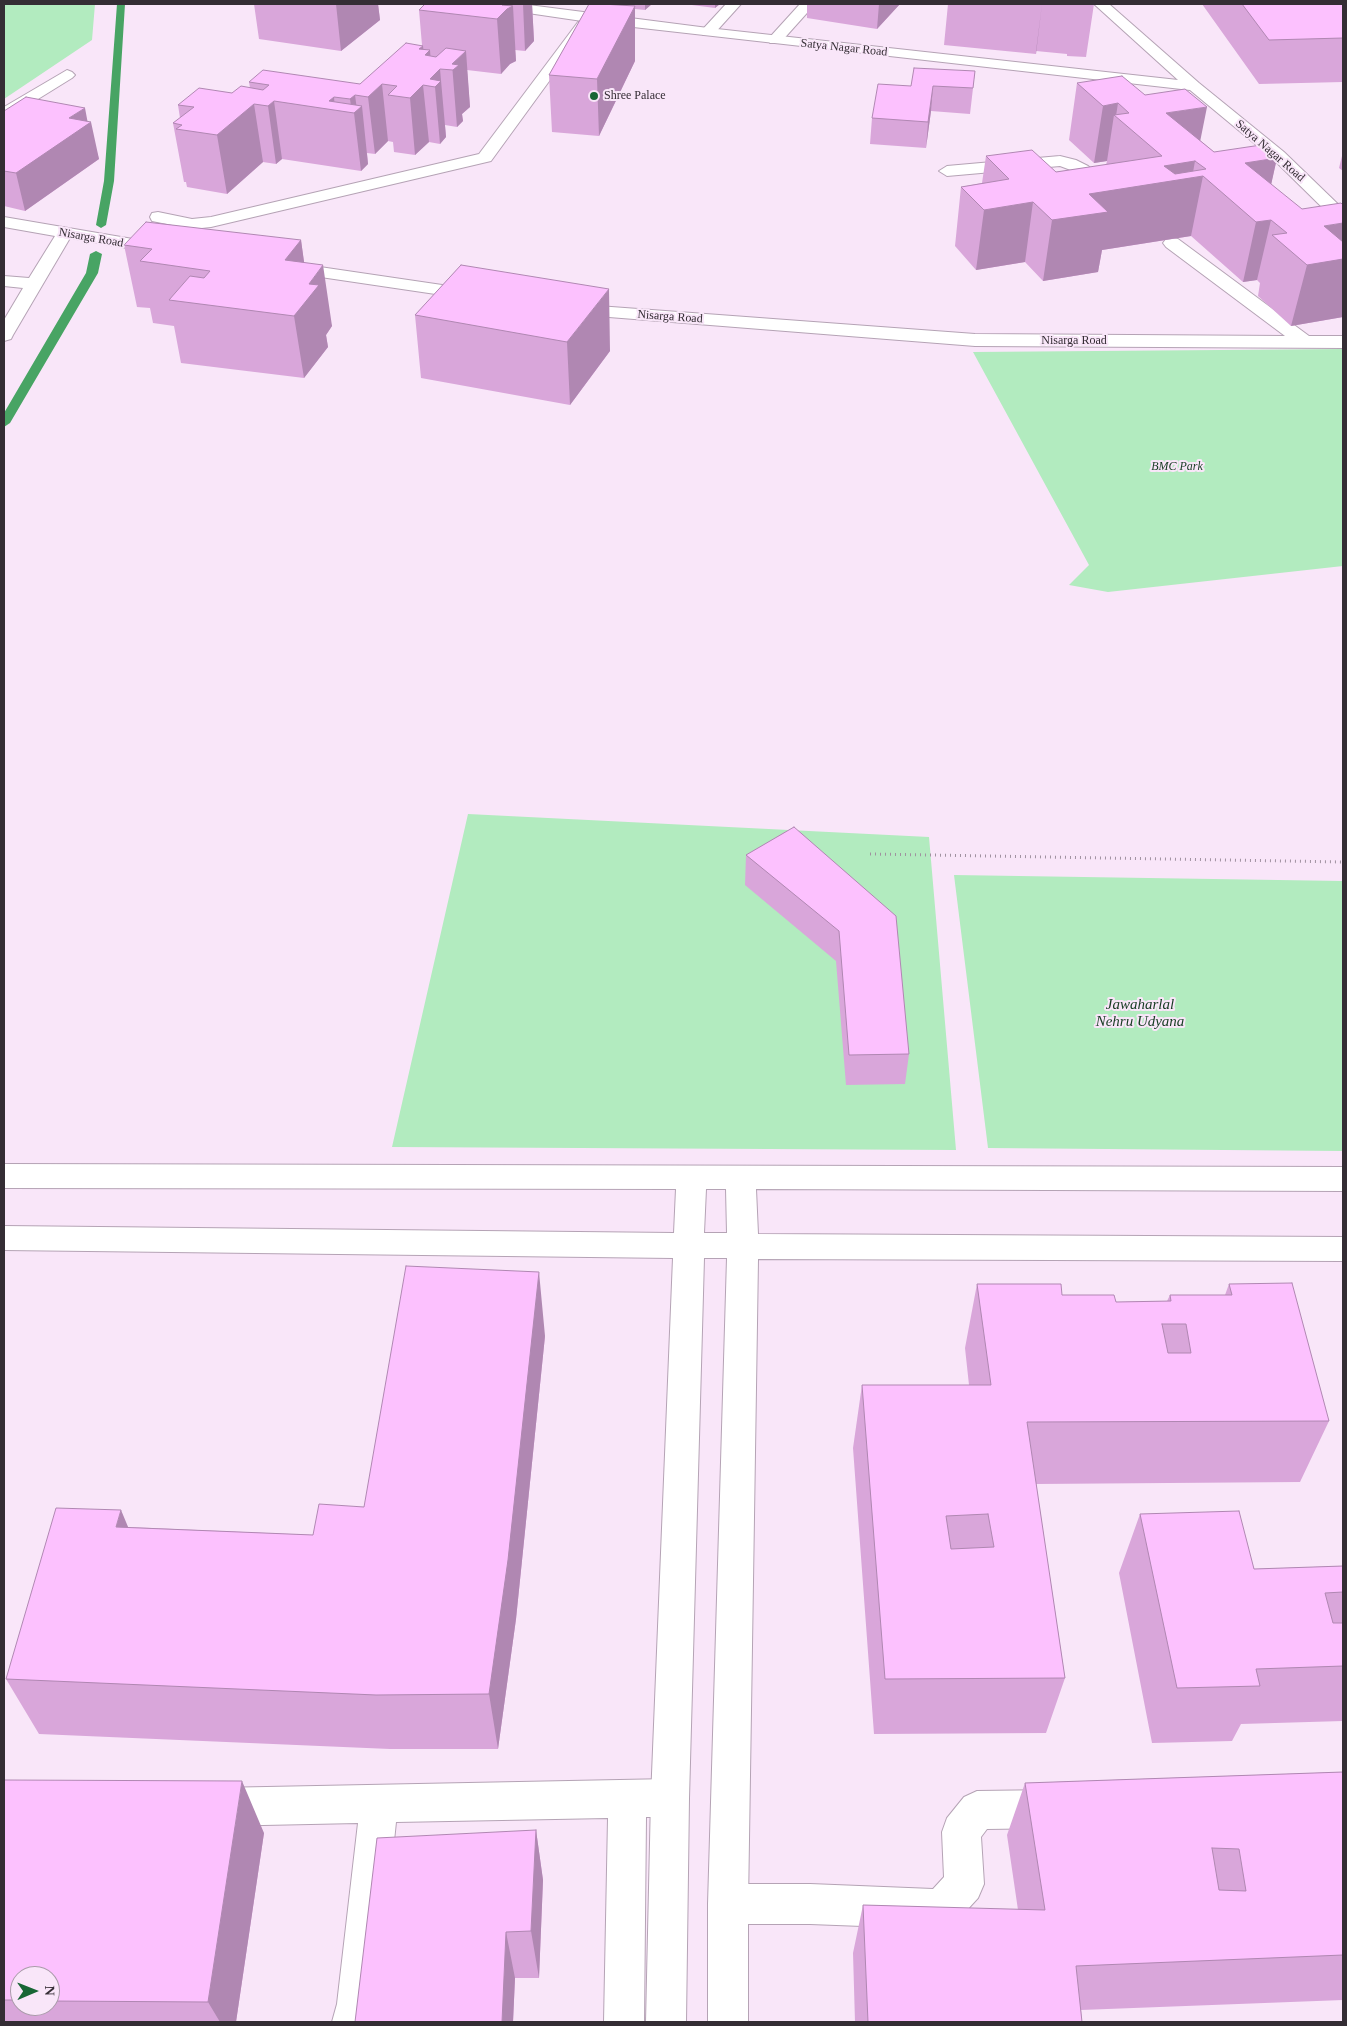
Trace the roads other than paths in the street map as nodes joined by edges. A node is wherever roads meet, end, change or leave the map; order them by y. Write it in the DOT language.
graph roads {
  1 [pos="498,4"];
  2 [pos="734,4"];
  3 [pos="808,4"];
  4 [pos="1101,4"];
  5 [pos="589,18"];
  6 [pos="708,32"];
  7 [pos="775,40"];
  8 [pos="67,74"];
  9 [pos="1194,86"];
  10 [pos="4,114"];
  11 [pos="947,171"];
  12 [pos="1124,204"];
  13 [pos="158,217"];
  14 [pos="1343,218"];
  15 [pos="4,222"];
  16 [pos="65,233"];
  17 [pos="1172,243"];
  18 [pos="176,251"];
  19 [pos="274,266"];
  20 [pos="4,281"];
  21 [pos="34,284"];
  22 [pos="489,297"];
  23 [pos="558,307"];
  24 [pos="4,335"];
  25 [pos="1305,342"];
  26 [pos="1343,342"];
  27 [pos="4,1176"];
  28 [pos="691,1179"];
  29 [pos="741,1179"];
  30 [pos="1343,1180"];
  31 [pos="4,1238"];
  32 [pos="690,1245"];
  33 [pos="743,1246"];
  34 [pos="1343,1249"];
  35 [pos="670,1798"];
  36 [pos="627,1800"];
  37 [pos="379,1805"];
  38 [pos="182,1808"];
  39 [pos="1086,1808"];
  40 [pos="728,1904"];
  41 [pos="352,2022"];
  42 [pos="624,2022"];
  43 [pos="666,2022"];
  44 [pos="728,2022"];
  1 -- 5 [label="street, Satya Nagar Road"];
  2 -- 6 [label="street"];
  3 -- 7 [label="street"];
  4 -- 9 [label="street, Satya Nagar Road"];
  5 -- 6 [label="street, Satya Nagar Road"];
  5 -- 13 [label="street"];
  6 -- 7 [label="street, Satya Nagar Road"];
  7 -- 9 [label="street, Satya Nagar Road"];
  8 -- 10 [label="street"];
  9 -- 14 [label="street, Satya Nagar Road"];
  11 -- 12 [label="street"];
  15 -- 16 [label="street, Nisarga Road"];
  16 -- 18 [label="street, Nisarga Road"];
  16 -- 21 [label="street"];
  17 -- 25 [label="street"];
  19 -- 22 [label="street"];
  20 -- 21 [label="street"];
  21 -- 24 [label="street"];
  23 -- 25 [label="street, Nisarga Road"];
  25 -- 26 [label="street, Nisarga Road"];
  27 -- 28 [label="street"];
  28 -- 29 [label="street"];
  28 -- 32 [label="street"];
  29 -- 30 [label="street"];
  29 -- 33 [label="street"];
  31 -- 32 [label="street"];
  32 -- 33 [label="street"];
  32 -- 35 [label="street"];
  33 -- 34 [label="street"];
  33 -- 40 [label="street"];
  35 -- 36 [label="street"];
  35 -- 43 [label="street"];
  36 -- 37 [label="street"];
  36 -- 42 [label="street"];
  37 -- 38 [label="street"];
  37 -- 41 [label="street"];
  39 -- 40 [label="street"];
  40 -- 44 [label="street"];
}
